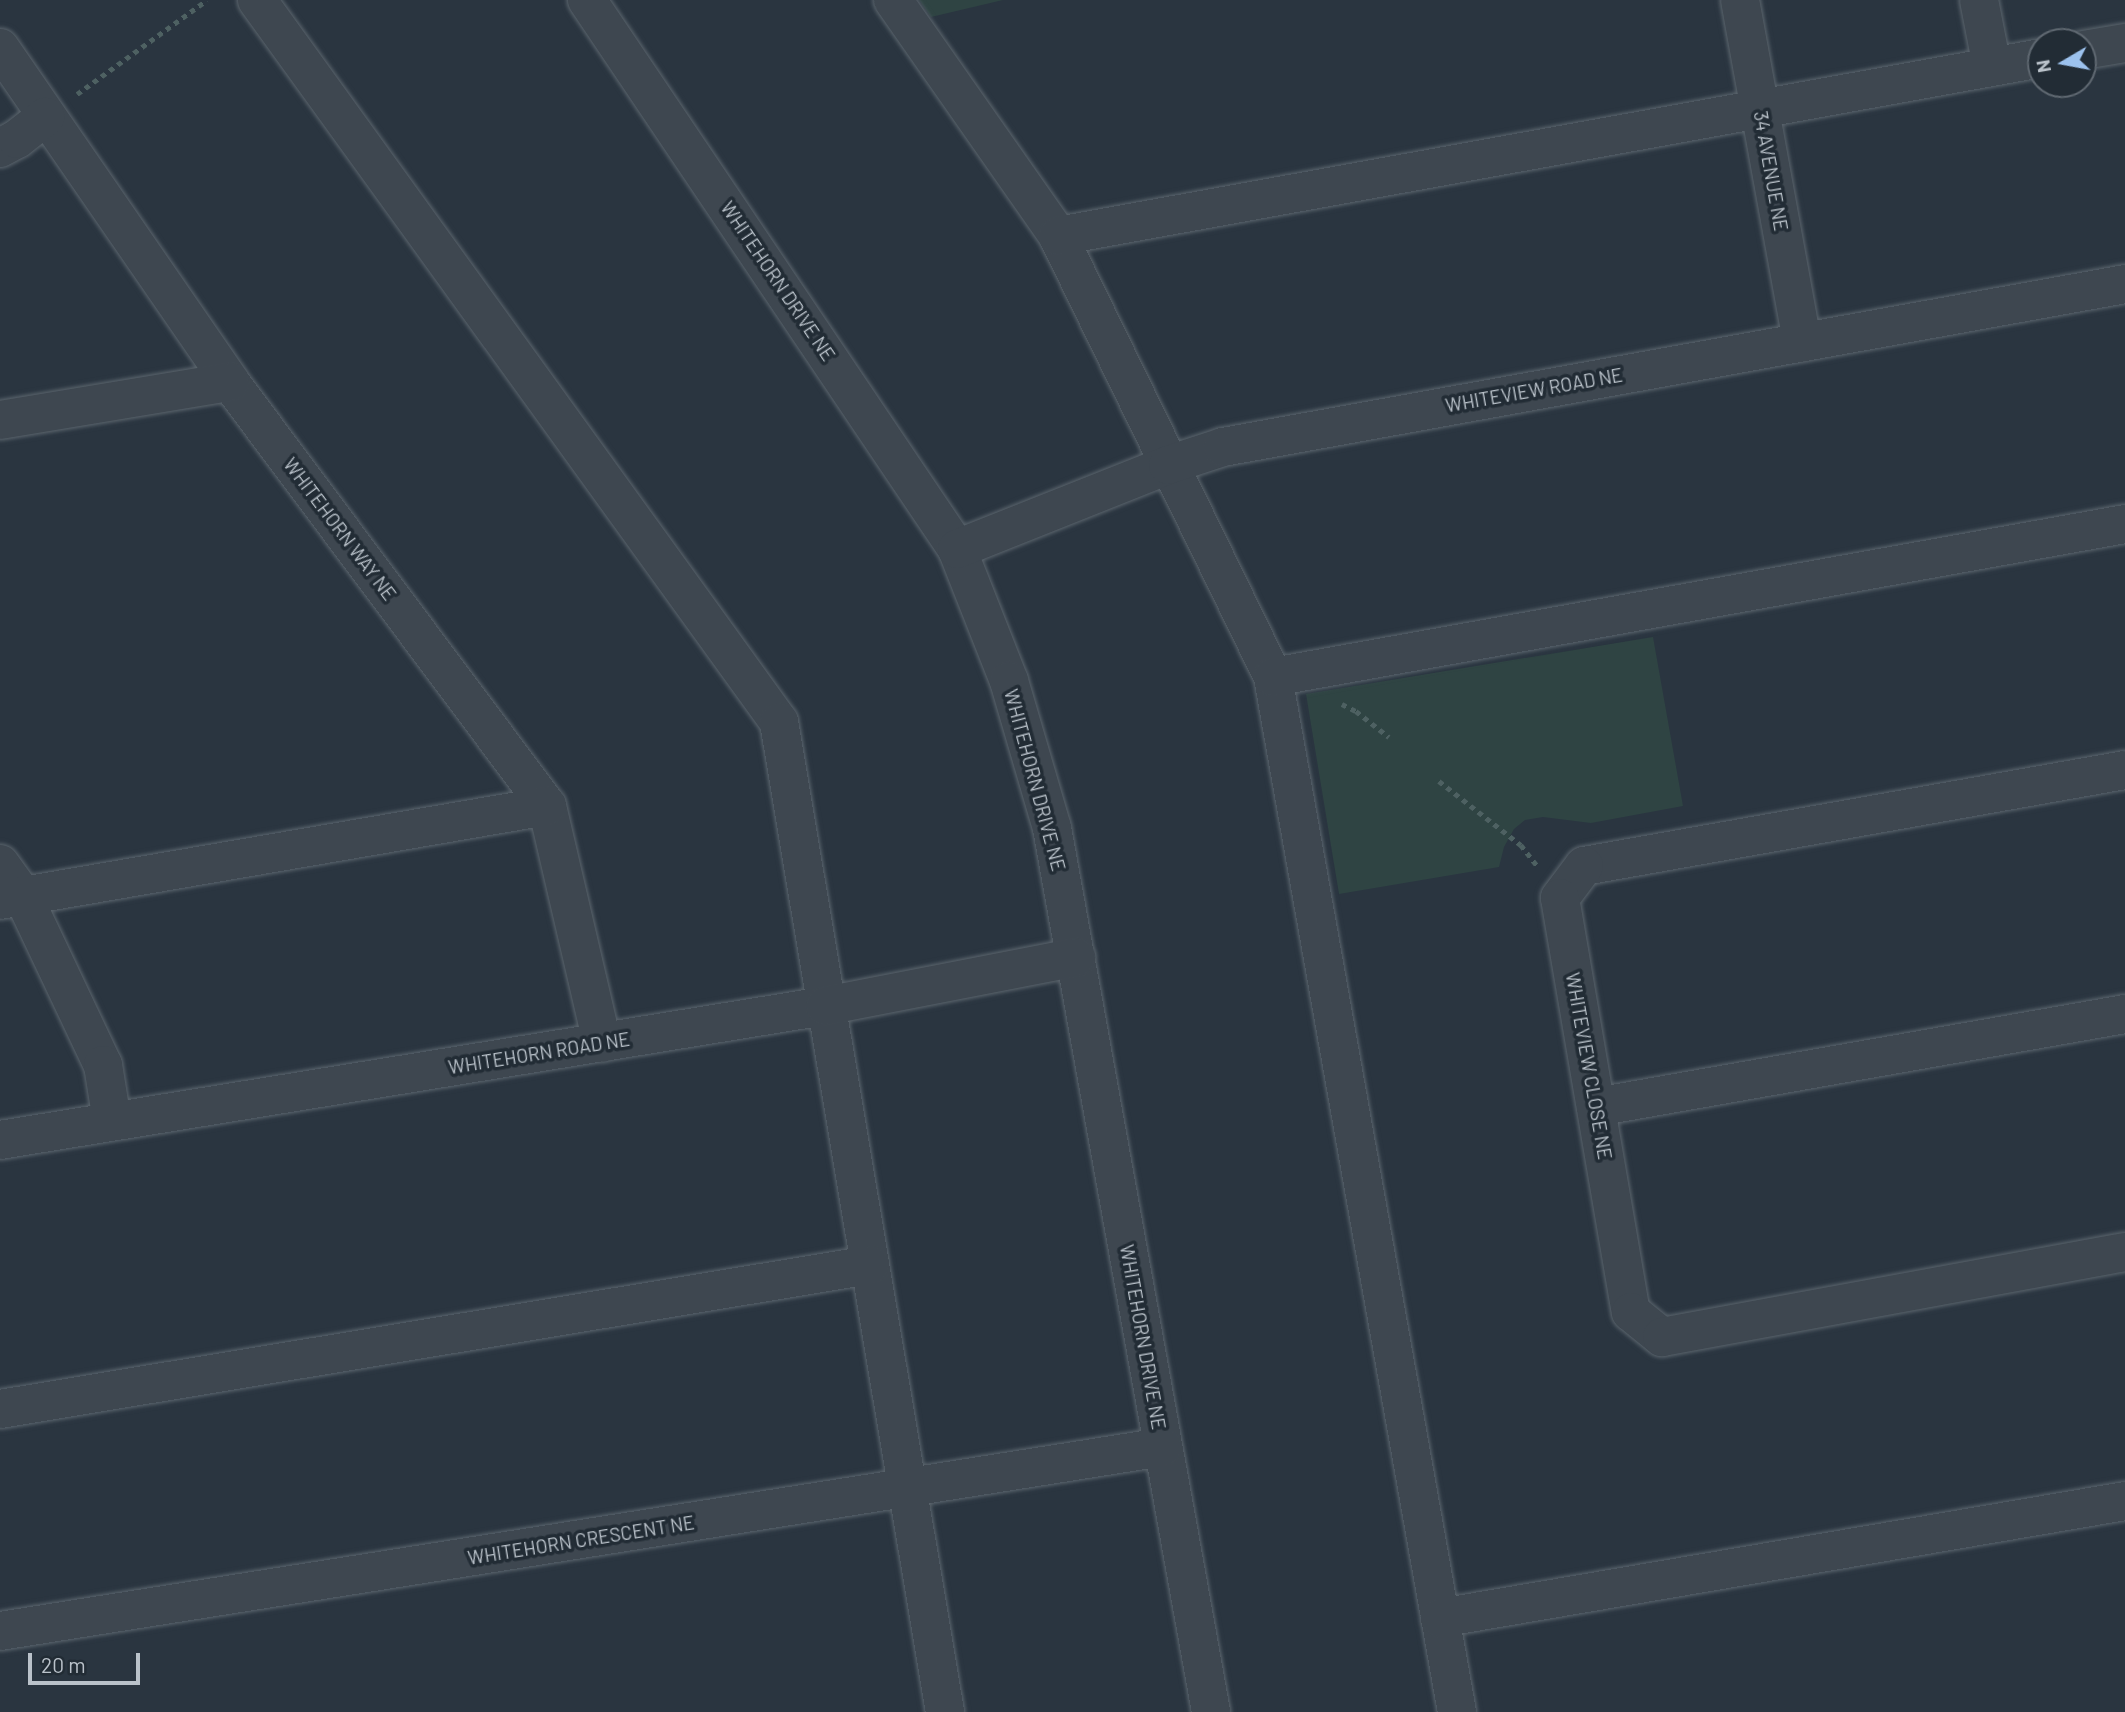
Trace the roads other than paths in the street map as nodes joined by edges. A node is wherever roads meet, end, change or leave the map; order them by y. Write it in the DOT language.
graph roads {
  1 [pos="257,0"];
  2 [pos="587,0"];
  3 [pos="893,0"];
  4 [pos="1740,0"];
  5 [pos="1979,0"];
  6 [pos="2125,43"];
  7 [pos="0,48"];
  8 [pos="2097,48"];
  9 [pos="2027,60"];
  10 [pos="1992,66"];
  11 [pos="1760,107"];
  12 [pos="45,117"];
  13 [pos="0,148"];
  14 [pos="1058,236"];
  15 [pos="2125,284"];
  16 [pos="1801,342"];
  17 [pos="230,382"];
  18 [pos="0,420"];
  19 [pos="1168,465"];
  20 [pos="2125,524"];
  21 [pos="957,549"];
  22 [pos="1273,677"];
  23 [pos="2125,770"];
  24 [pos="547,806"];
  25 [pos="0,864"];
  26 [pos="12,898"];
  27 [pos="1076,957"];
  28 [pos="825,1006"];
  29 [pos="2125,1014"];
  30 [pos="603,1043"];
  31 [pos="1596,1107"];
  32 [pos="112,1121"];
  33 [pos="0,1140"];
  34 [pos="2125,1252"];
  35 [pos="870,1265"];
  36 [pos="0,1409"];
  37 [pos="1163,1447"];
  38 [pos="910,1488"];
  39 [pos="2125,1501"];
  40 [pos="1440,1618"];
  41 [pos="0,1631"];
  42 [pos="945,1712"];
  43 [pos="1212,1712"];
  44 [pos="1457,1712"];
  1 -- 28 [label="street"];
  2 -- 21 [label="street, WHITEHORN DRIVE NE"];
  3 -- 14 [label="street"];
  4 -- 11 [label="street, 34 AVENUE NE"];
  5 -- 10 [label="street"];
  6 -- 8 [label="street"];
  7 -- 12 [label="street, WHITEHORN WAY NE"];
  9 -- 10 [label="street"];
  10 -- 11 [label="street"];
  11 -- 14 [label="street"];
  11 -- 16 [label="street, 34 AVENUE NE"];
  12 -- 13 [label="street"];
  12 -- 17 [label="street, WHITEHORN WAY NE"];
  14 -- 19 [label="street"];
  15 -- 16 [label="street, WHITEVIEW ROAD NE"];
  16 -- 19 [label="street, WHITEVIEW ROAD NE"];
  17 -- 18 [label="street"];
  17 -- 24 [label="street, WHITEHORN WAY NE"];
  19 -- 21 [label="street, WHITEVIEW ROAD NE"];
  19 -- 22 [label="street"];
  20 -- 22 [label="street"];
  21 -- 27 [label="street, WHITEHORN DRIVE NE"];
  22 -- 40 [label="street"];
  23 -- 31 [label="street, WHITEVIEW CLOSE NE"];
  24 -- 26 [label="street"];
  24 -- 30 [label="street, WHITEHORN WAY NE"];
  25 -- 26 [label="street"];
  26 -- 32 [label="street"];
  27 -- 28 [label="street, WHITEHORN ROAD NE"];
  27 -- 37 [label="street, WHITEHORN DRIVE NE"];
  28 -- 30 [label="street, WHITEHORN ROAD NE"];
  28 -- 35 [label="street"];
  29 -- 31 [label="street"];
  30 -- 32 [label="street, WHITEHORN ROAD NE"];
  31 -- 34 [label="street, WHITEVIEW CLOSE NE"];
  32 -- 33 [label="street, WHITEHORN ROAD NE"];
  35 -- 36 [label="street"];
  35 -- 38 [label="street"];
  37 -- 38 [label="street, WHITEHORN CRESCENT NE"];
  37 -- 43 [label="street, WHITEHORN DRIVE NE"];
  38 -- 41 [label="street, WHITEHORN CRESCENT NE"];
  38 -- 42 [label="street"];
  39 -- 40 [label="street"];
  40 -- 44 [label="street"];
}
